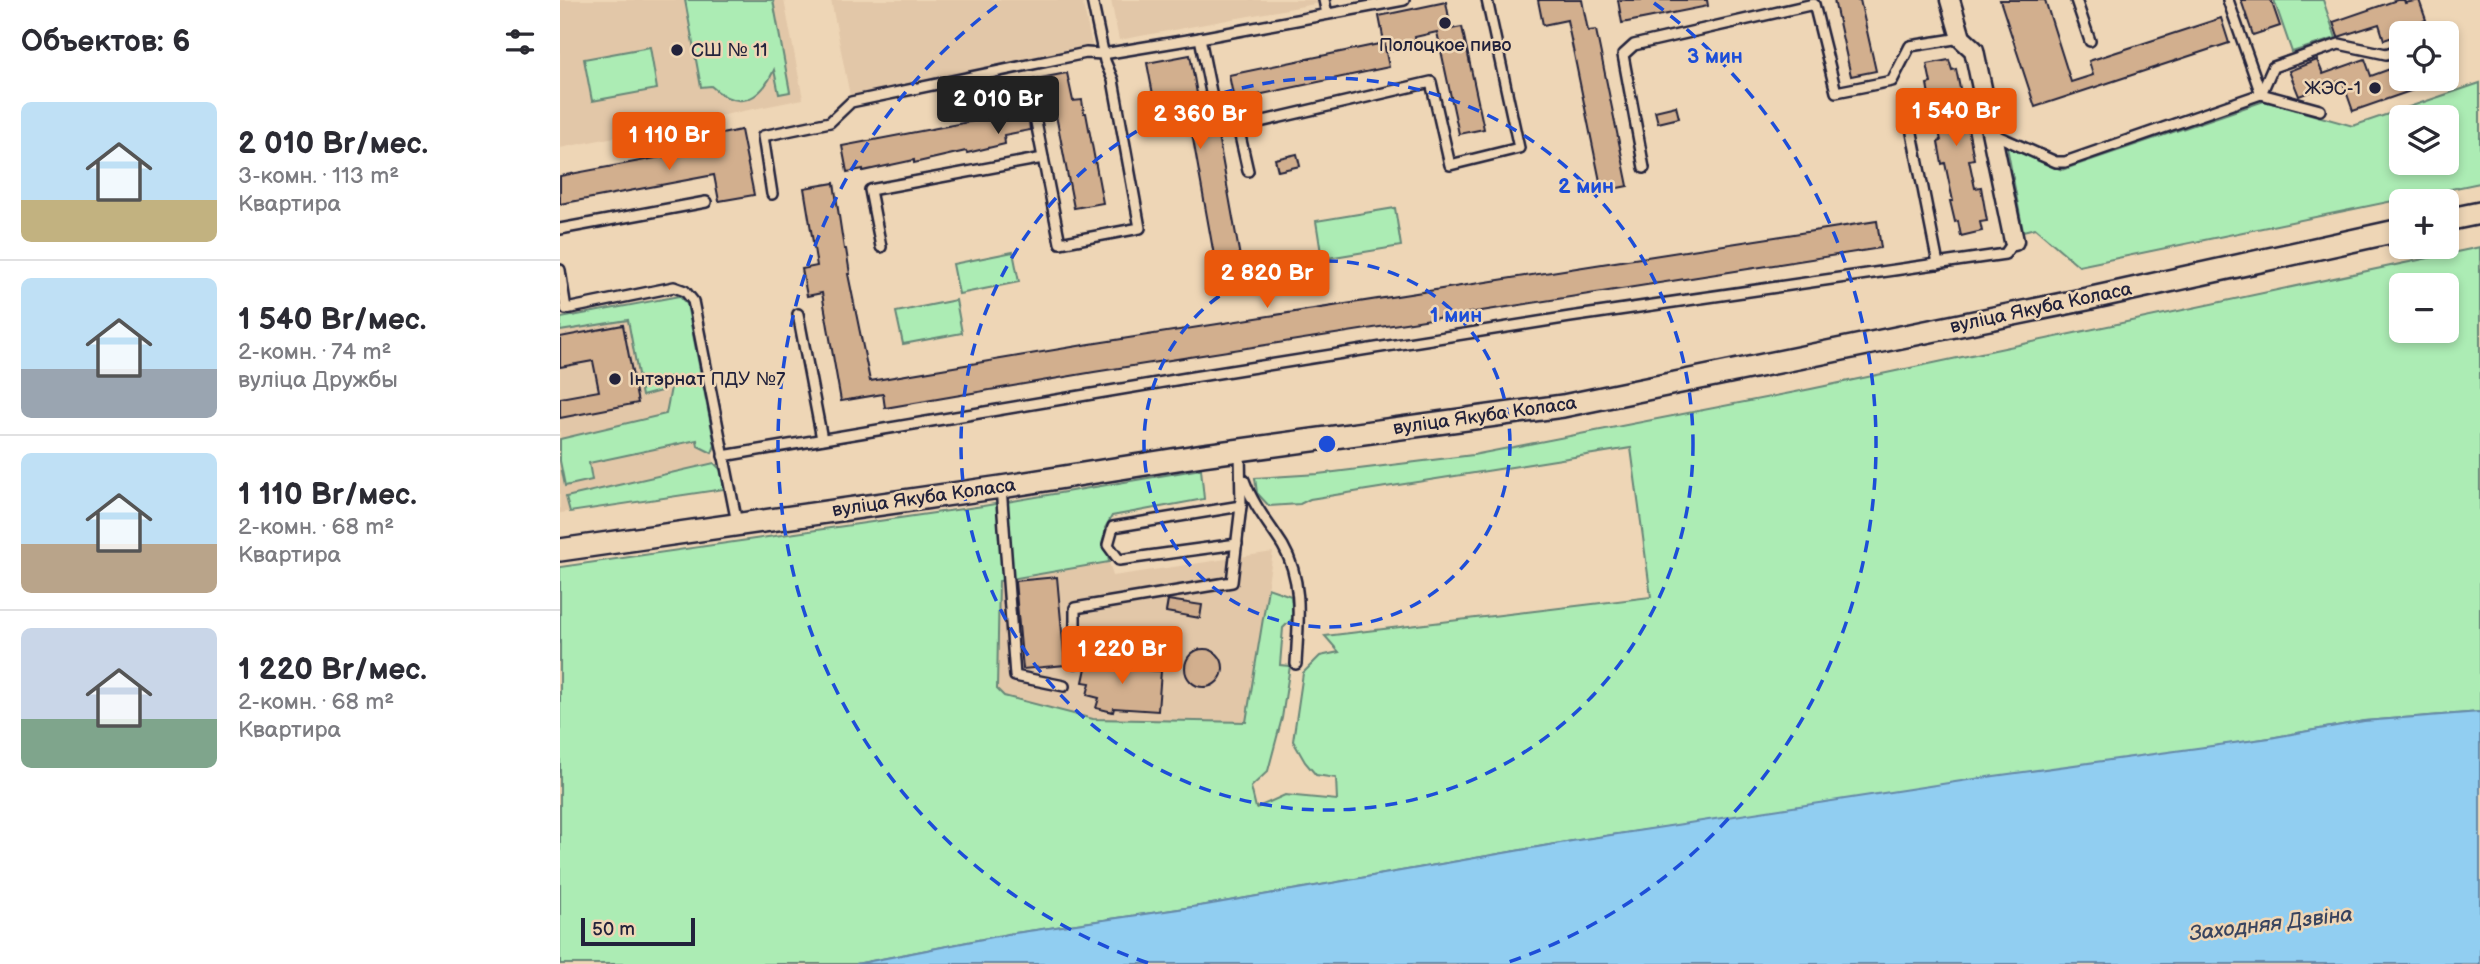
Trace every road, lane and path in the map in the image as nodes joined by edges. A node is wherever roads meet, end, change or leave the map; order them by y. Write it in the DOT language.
graph roads {
  1 [pos="1092,0"];
  2 [pos="1324,0"];
  3 [pos="1402,0"];
  4 [pos="1487,0"];
  5 [pos="1950,0"];
  6 [pos="2076,0"];
  7 [pos="2228,0"];
  8 [pos="1327,13"];
  9 [pos="1200,38"];
  10 [pos="1961,38"];
  11 [pos="2090,41"];
  12 [pos="2389,53"];
  13 [pos="1103,54"];
  14 [pos="1211,92"];
  15 [pos="2262,94"];
  16 [pos="2320,110"];
  17 [pos="1035,117"];
  18 [pos="1912,133"];
  19 [pos="1993,135"];
  20 [pos="1043,158"];
  21 [pos="1644,169"];
  22 [pos="1248,171"];
  23 [pos="772,194"];
  24 [pos="706,202"];
  25 [pos="2480,213"];
  26 [pos="2459,217"];
  27 [pos="560,229"];
  28 [pos="2389,233"];
  29 [pos="2014,241"];
  30 [pos="880,247"];
  31 [pos="1938,264"];
  32 [pos="560,270"];
  33 [pos="563,309"];
  34 [pos="798,314"];
  35 [pos="822,439"];
  36 [pos="1240,451"];
  37 [pos="723,456"];
  38 [pos="1242,475"];
  39 [pos="1001,488"];
  40 [pos="1241,506"];
  41 [pos="737,525"];
  42 [pos="1237,544"];
  43 [pos="560,550"];
  44 [pos="1075,663"];
  45 [pos="1296,664"];
  46 [pos="1064,686"];
  1 -- 13 [label="lane"];
  2 -- 8 [label="lane"];
  3 -- 8 [label="lane"];
  4 -- 22 [label="lane"];
  5 -- 10 [label="street"];
  6 -- 11 [label="lane"];
  7 -- 15 [label="lane"];
  8 -- 9 [label="lane"];
  9 -- 13 [label="lane"];
  9 -- 14 [label="lane"];
  10 -- 19 [label="street"];
  10 -- 21 [label="lane"];
  12 -- 15 [label="lane"];
  13 -- 20 [label="lane"];
  13 -- 23 [label="lane"];
  15 -- 16 [label="lane"];
  15 -- 19 [label="lane"];
  17 -- 20 [label="lane"];
  18 -- 31 [label="lane"];
  19 -- 29 [label="street"];
  20 -- 30 [label="lane"];
  24 -- 27 [label="lane"];
  25 -- 26 [label="street"];
  28 -- 36 [label="street, вуліца Якуба Коласа"];
  29 -- 31 [label="lane"];
  31 -- 35 [label="lane"];
  32 -- 33 [label="lane"];
  33 -- 37 [label="lane"];
  34 -- 35 [label="lane"];
  35 -- 37 [label="lane"];
  36 -- 38 [label="lane"];
  36 -- 39 [label="street, вуліца Якуба Коласа"];
  37 -- 41 [label="lane"];
  38 -- 40 [label="lane"];
  38 -- 45 [label="lane"];
  39 -- 41 [label="street, вуліца Якуба Коласа"];
  39 -- 46 [label="lane"];
  40 -- 42 [label="lane"];
  40 -- 42 [label="lane"];
  41 -- 43 [label="street, вуліца Якуба Коласа"];
  42 -- 44 [label="lane"];
}
